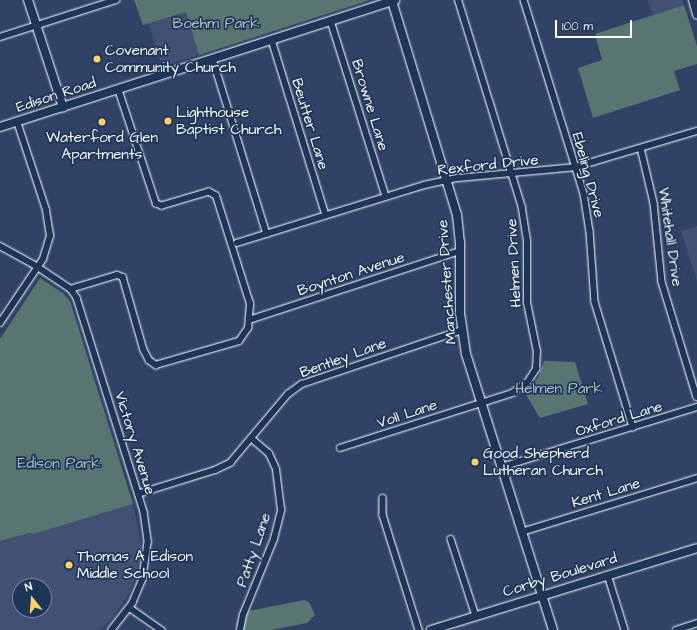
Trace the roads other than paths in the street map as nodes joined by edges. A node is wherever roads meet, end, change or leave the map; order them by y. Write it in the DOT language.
graph roads {
  1 [pos="28,0"];
  2 [pos="116,0"];
  3 [pos="393,0"];
  4 [pos="458,0"];
  5 [pos="524,0"];
  6 [pos="693,1"];
  7 [pos="100,2"];
  8 [pos="697,14"];
  9 [pos="331,21"];
  10 [pos="37,25"];
  11 [pos="0,37"];
  12 [pos="272,40"];
  13 [pos="213,59"];
  14 [pos="118,89"];
  15 [pos="63,107"];
  16 [pos="17,122"];
  17 [pos="0,128"];
  18 [pos="697,131"];
  19 [pos="641,148"];
  20 [pos="576,167"];
  21 [pos="512,174"];
  22 [pos="448,180"];
  23 [pos="386,196"];
  24 [pos="326,215"];
  25 [pos="267,234"];
  26 [pos="237,243"];
  27 [pos="0,246"];
  28 [pos="460,251"];
  29 [pos="38,267"];
  30 [pos="70,289"];
  31 [pos="249,320"];
  32 [pos="0,323"];
  33 [pos="462,330"];
  34 [pos="697,397"];
  35 [pos="481,402"];
  36 [pos="697,407"];
  37 [pos="633,427"];
  38 [pos="252,439"];
  39 [pos="340,448"];
  40 [pos="502,467"];
  41 [pos="697,478"];
  42 [pos="138,494"];
  43 [pos="383,498"];
  44 [pos="522,532"];
  45 [pos="452,539"];
  46 [pos="697,548"];
  47 [pos="608,575"];
  48 [pos="542,596"];
  49 [pos="130,608"];
  50 [pos="476,616"];
  51 [pos="697,623"];
  52 [pos="112,630"];
  53 [pos="162,630"];
  54 [pos="240,630"];
  55 [pos="419,630"];
  56 [pos="431,630"];
  57 [pos="553,630"];
  58 [pos="625,630"];
  59 [pos="676,630"];
  1 -- 10 [label="street"];
  2 -- 7 [label="street"];
  3 -- 9 [label="street, Edison Road"];
  3 -- 22 [label="street, Manchester Drive"];
  4 -- 21 [label="street, Helmen Drive"];
  5 -- 20 [label="street, Ebeling Drive"];
  6 -- 8 [label="street"];
  7 -- 10 [label="street"];
  9 -- 12 [label="street, Edison Road"];
  9 -- 23 [label="street, Browne Lane"];
  10 -- 11 [label="street"];
  10 -- 15 [label="street"];
  12 -- 13 [label="street, Edison Road"];
  12 -- 24 [label="street, Beutter Lane"];
  13 -- 14 [label="street, Edison Road"];
  13 -- 25 [label="street"];
  14 -- 15 [label="street, Edison Road"];
  14 -- 31 [label="street"];
  15 -- 16 [label="street, Edison Road"];
  16 -- 17 [label="street, Edison Road"];
  16 -- 29 [label="street"];
  18 -- 19 [label="street, Rexford Drive"];
  19 -- 20 [label="street, Rexford Drive"];
  19 -- 34 [label="street, Whitehall Drive"];
  20 -- 21 [label="street, Rexford Drive"];
  20 -- 37 [label="street, Ebeling Drive"];
  21 -- 22 [label="street, Rexford Drive"];
  21 -- 35 [label="street, Helmen Drive"];
  22 -- 23 [label="street, Rexford Drive"];
  22 -- 28 [label="street, Manchester Drive"];
  23 -- 24 [label="street, Rexford Drive"];
  24 -- 25 [label="street, Rexford Drive"];
  25 -- 26 [label="street, Rexford Drive"];
  27 -- 29 [label="street"];
  28 -- 31 [label="street, Boynton Avenue"];
  28 -- 33 [label="street, Manchester Drive"];
  29 -- 30 [label="street"];
  29 -- 32 [label="street"];
  30 -- 31 [label="street"];
  30 -- 42 [label="street, Victory Avenue"];
  33 -- 35 [label="street, Manchester Drive"];
  33 -- 38 [label="street, Bentley Lane"];
  35 -- 39 [label="street, Voll Lane"];
  35 -- 40 [label="street, Manchester Drive"];
  36 -- 37 [label="street, Oxford Lane"];
  37 -- 40 [label="street, Oxford Lane"];
  38 -- 42 [label="street, Bentley Lane"];
  38 -- 54 [label="street, Patty Lane"];
  40 -- 44 [label="street, Manchester Drive"];
  41 -- 44 [label="street, Kent Lane"];
  42 -- 49 [label="street, Victory Avenue"];
  43 -- 55 [label="street"];
  44 -- 48 [label="street, Manchester Drive"];
  45 -- 50 [label="street"];
  46 -- 47 [label="street, Corby Boulevard"];
  47 -- 48 [label="street, Corby Boulevard"];
  47 -- 58 [label="street"];
  48 -- 50 [label="street, Corby Boulevard"];
  48 -- 57 [label="street, Manchester Drive"];
  49 -- 52 [label="street, Victory Avenue"];
  49 -- 53 [label="street"];
  50 -- 56 [label="street, Corby Boulevard"];
  51 -- 59 [label="street"];
}
